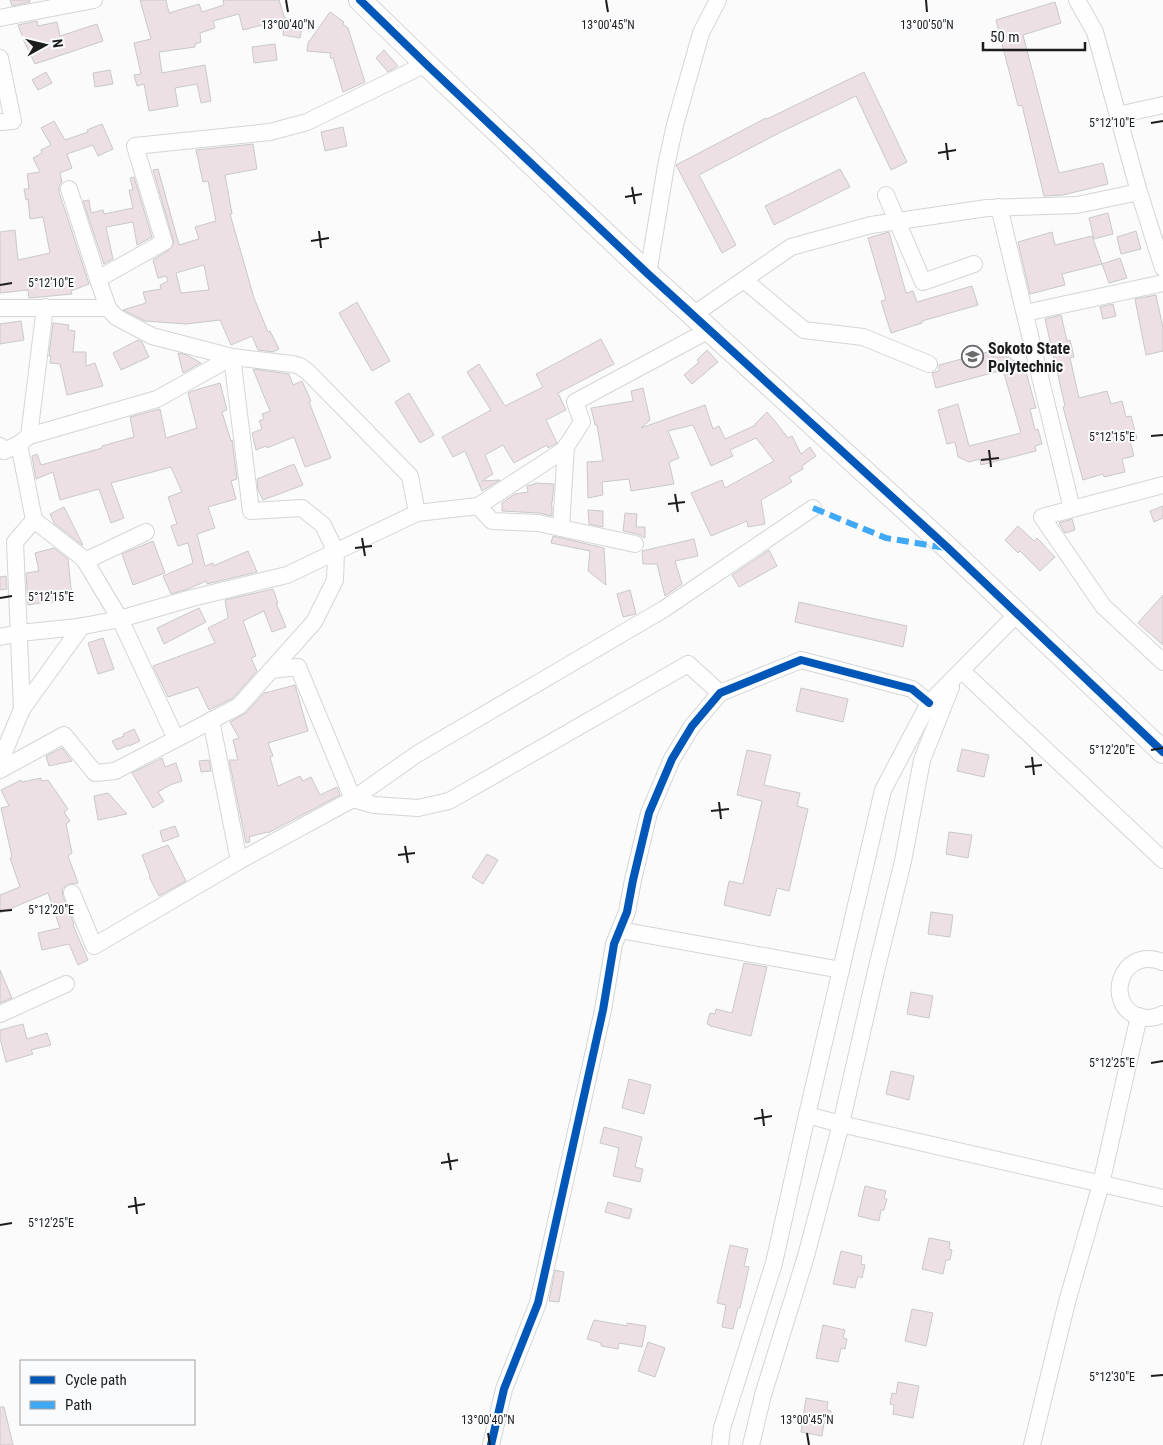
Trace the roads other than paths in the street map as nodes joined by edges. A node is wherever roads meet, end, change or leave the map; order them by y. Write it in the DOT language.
graph roads {
  1 [pos="94,0"];
  2 [pos="360,0"];
  3 [pos="718,0"];
  4 [pos="1076,0"];
  5 [pos="0,18"];
  6 [pos="0,58"];
  7 [pos="426,64"];
  8 [pos="1163,105"];
  9 [pos="1118,115"];
  10 [pos="0,122"];
  11 [pos="68,189"];
  12 [pos="1139,192"];
  13 [pos="886,194"];
  14 [pos="999,207"];
  15 [pos="897,221"];
  16 [pos="974,264"];
  17 [pos="1163,268"];
  18 [pos="648,274"];
  19 [pos="98,279"];
  20 [pos="744,280"];
  21 [pos="1163,283"];
  22 [pos="45,307"];
  23 [pos="0,308"];
  24 [pos="108,308"];
  25 [pos="1025,313"];
  26 [pos="701,322"];
  27 [pos="232,357"];
  28 [pos="929,364"];
  29 [pos="10,446"];
  30 [pos="566,446"];
  31 [pos="1163,485"];
  32 [pos="478,506"];
  33 [pos="813,508"];
  34 [pos="1072,509"];
  35 [pos="417,513"];
  36 [pos="34,520"];
  37 [pos="561,528"];
  38 [pos="146,532"];
  39 [pos="635,544"];
  40 [pos="336,552"];
  41 [pos="86,561"];
  42 [pos="1017,614"];
  43 [pos="120,619"];
  44 [pos="82,626"];
  45 [pos="19,633"];
  46 [pos="0,638"];
  47 [pos="1163,662"];
  48 [pos="271,670"];
  49 [pos="958,676"];
  50 [pos="720,693"];
  51 [pos="930,704"];
  52 [pos="22,709"];
  53 [pos="211,720"];
  54 [pos="176,739"];
  55 [pos="1163,752"];
  56 [pos="0,762"];
  57 [pos="0,770"];
  58 [pos="353,799"];
  59 [pos="1163,860"];
  60 [pos="239,861"];
  61 [pos="72,893"];
  62 [pos="620,930"];
  63 [pos="1163,962"];
  64 [pos="841,970"];
  65 [pos="66,984"];
  66 [pos="0,1014"];
  67 [pos="1163,1014"];
  68 [pos="1139,1016"];
  69 [pos="807,1115"];
  70 [pos="841,1124"];
  71 [pos="1101,1184"];
  72 [pos="1163,1198"];
  73 [pos="491,1445"];
  74 [pos="720,1445"];
  75 [pos="751,1445"];
  76 [pos="1032,1445"];
  1 -- 5 [label="street"];
  2 -- 7 [label="street"];
  3 -- 18 [label="street"];
  4 -- 9 [label="street"];
  6 -- 10 [label="street"];
  7 -- 18 [label="street"];
  7 -- 19 [label="street"];
  8 -- 9 [label="street"];
  9 -- 12 [label="street"];
  11 -- 19 [label="street"];
  12 -- 14 [label="street"];
  12 -- 17 [label="street"];
  13 -- 15 [label="street"];
  14 -- 15 [label="street"];
  14 -- 25 [label="street"];
  15 -- 16 [label="street"];
  15 -- 20 [label="street"];
  18 -- 26 [label="street"];
  19 -- 24 [label="street"];
  20 -- 26 [label="street"];
  20 -- 28 [label="street"];
  21 -- 25 [label="street"];
  22 -- 23 [label="street"];
  22 -- 24 [label="street"];
  22 -- 29 [label="street"];
  24 -- 27 [label="street"];
  25 -- 34 [label="street"];
  26 -- 30 [label="street"];
  26 -- 42 [label="street"];
  27 -- 29 [label="street"];
  27 -- 35 [label="street"];
  27 -- 40 [label="street"];
  29 -- 36 [label="street"];
  30 -- 32 [label="street"];
  30 -- 37 [label="street"];
  31 -- 34 [label="street"];
  32 -- 35 [label="street"];
  32 -- 37 [label="street"];
  33 -- 58 [label="street"];
  34 -- 47 [label="street"];
  35 -- 40 [label="street"];
  36 -- 41 [label="street"];
  36 -- 45 [label="street"];
  37 -- 39 [label="street"];
  38 -- 41 [label="street"];
  40 -- 43 [label="street"];
  40 -- 48 [label="street"];
  41 -- 43 [label="street"];
  42 -- 49 [label="street"];
  42 -- 55 [label="street"];
  43 -- 44 [label="street"];
  43 -- 54 [label="street"];
  44 -- 45 [label="street"];
  44 -- 52 [label="street"];
  45 -- 46 [label="street"];
  45 -- 52 [label="street"];
  48 -- 53 [label="street"];
  48 -- 58 [label="street"];
  49 -- 51 [label="street"];
  49 -- 59 [label="street"];
  49 -- 70 [label="street"];
  50 -- 51 [label="street"];
  50 -- 58 [label="street"];
  50 -- 62 [label="street"];
  51 -- 64 [label="street"];
  52 -- 56 [label="street"];
  53 -- 54 [label="street"];
  53 -- 60 [label="street"];
  54 -- 57 [label="street"];
  58 -- 60 [label="street"];
  60 -- 61 [label="street"];
  62 -- 64 [label="street"];
  62 -- 73 [label="street"];
  63 -- 68 [label="street"];
  64 -- 69 [label="street"];
  65 -- 66 [label="street"];
  67 -- 68 [label="street"];
  68 -- 71 [label="street"];
  69 -- 70 [label="street"];
  69 -- 74 [label="street"];
  70 -- 71 [label="street"];
  70 -- 75 [label="street"];
  71 -- 72 [label="street"];
  71 -- 76 [label="street"];
}
